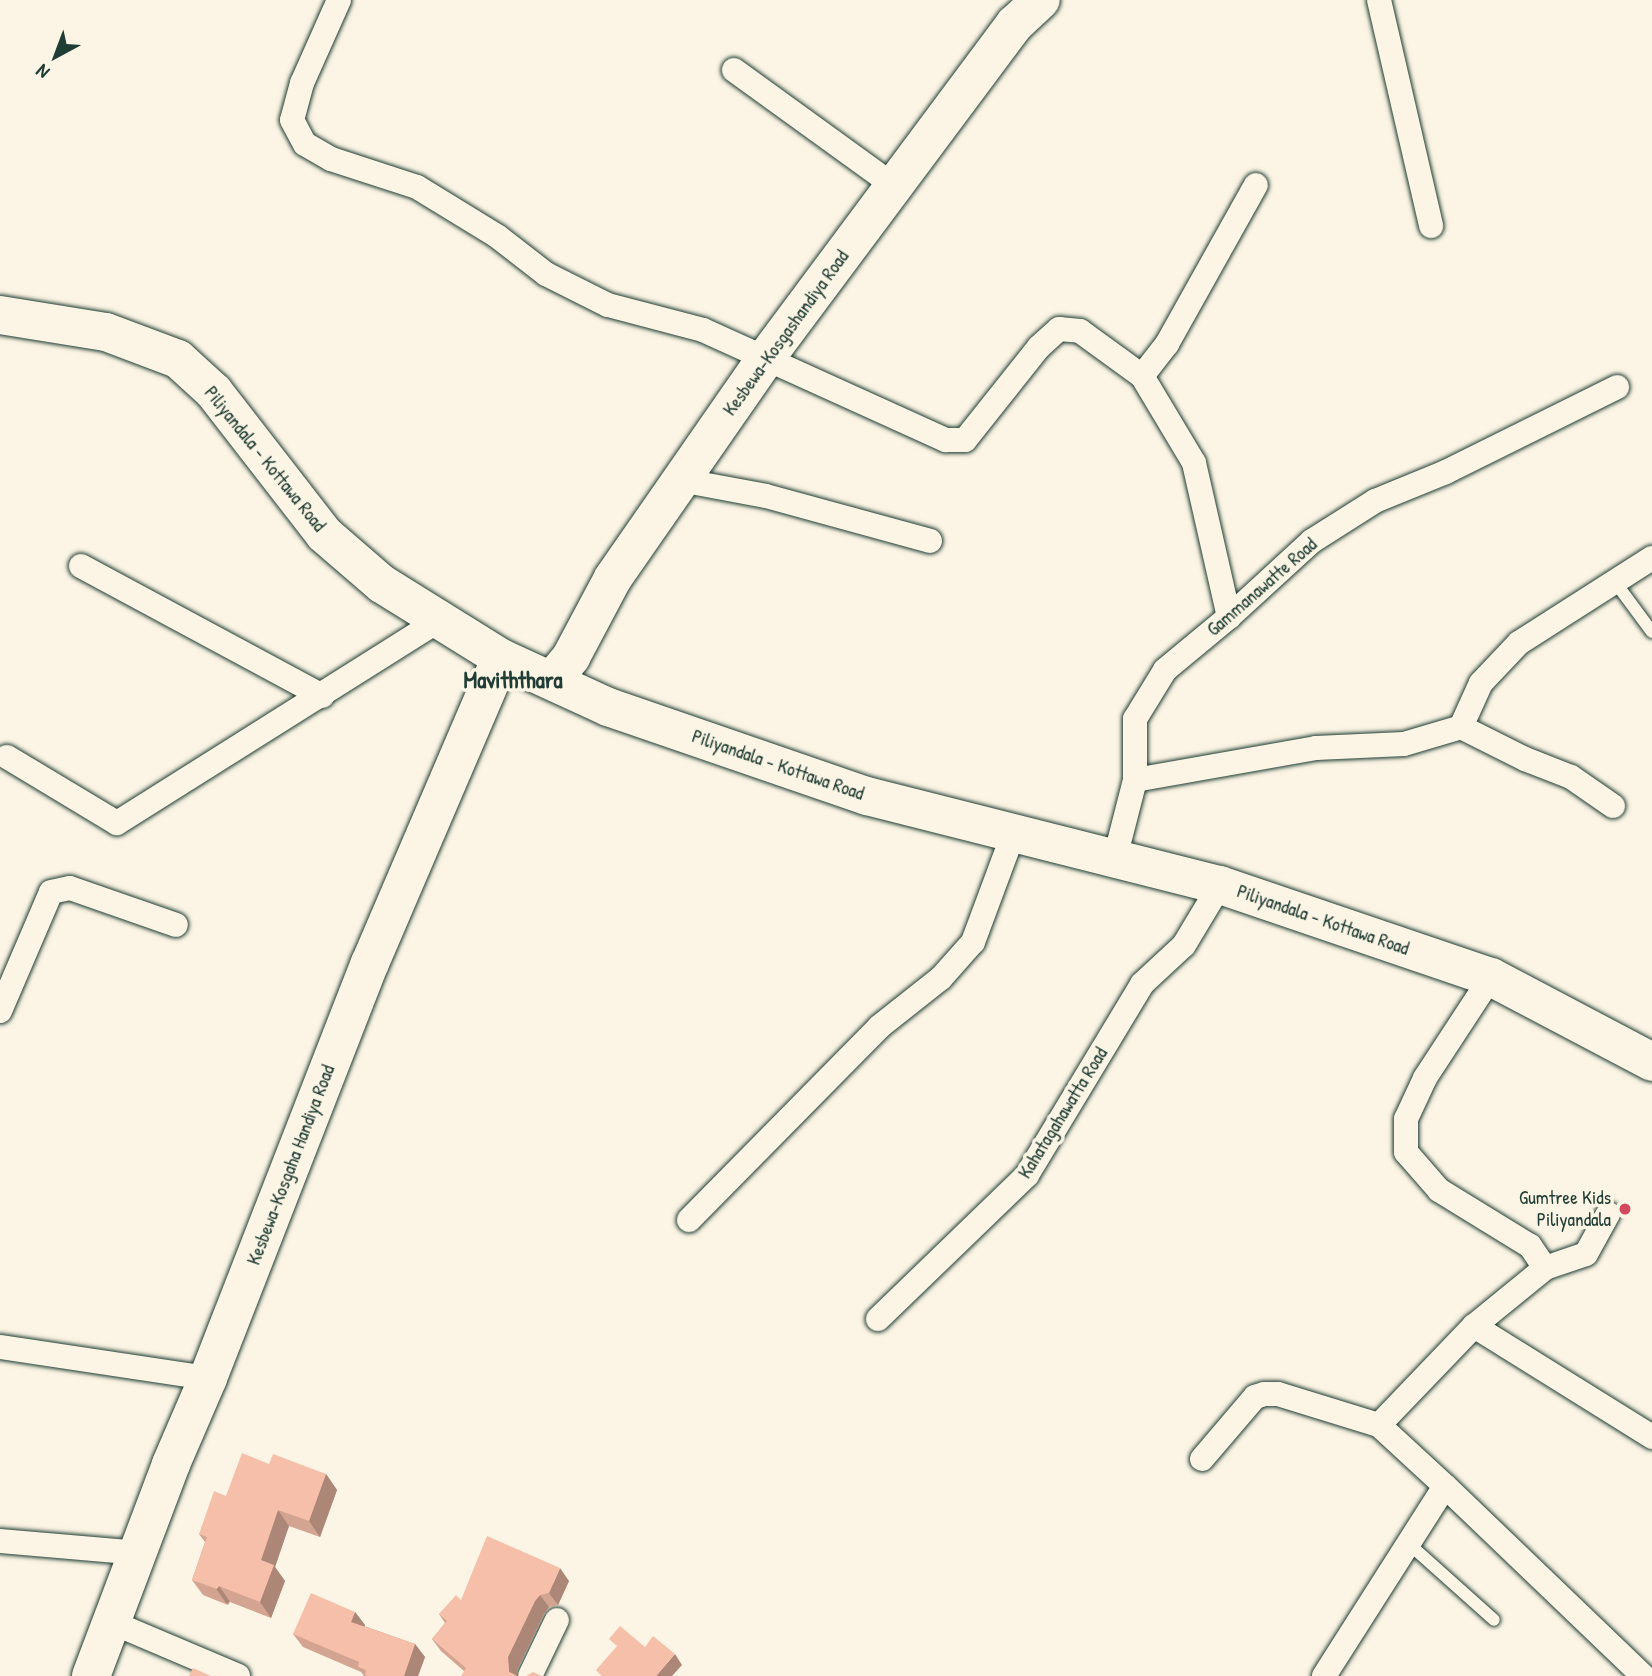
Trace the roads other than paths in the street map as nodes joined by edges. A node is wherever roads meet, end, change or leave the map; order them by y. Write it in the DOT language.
graph roads {
  1 [pos="340,0"];
  2 [pos="1041,0"];
  3 [pos="1379,0"];
  4 [pos="734,70"];
  5 [pos="1256,185"];
  6 [pos="894,186"];
  7 [pos="1431,226"];
  8 [pos="0,315"];
  9 [pos="765,359"];
  10 [pos="1142,376"];
  11 [pos="1618,387"];
  12 [pos="680,480"];
  13 [pos="930,541"];
  14 [pos="1652,558"];
  15 [pos="81,566"];
  16 [pos="1615,582"];
  17 [pos="1229,617"];
  18 [pos="441,619"];
  19 [pos="1652,632"];
  20 [pos="501,658"];
  21 [pos="552,680"];
  22 [pos="323,696"];
  23 [pos="1461,727"];
  24 [pos="7,757"];
  25 [pos="1135,780"];
  26 [pos="1613,806"];
  27 [pos="1014,832"];
  28 [pos="1115,858"];
  29 [pos="1220,885"];
  30 [pos="176,925"];
  31 [pos="1491,977"];
  32 [pos="0,1011"];
  33 [pos="1652,1062"];
  34 [pos="1608,1214"];
  35 [pos="690,1220"];
  36 [pos="1545,1268"];
  37 [pos="878,1319"];
  38 [pos="1474,1326"];
  39 [pos="0,1347"];
  40 [pos="208,1378"];
  41 [pos="1379,1425"];
  42 [pos="1652,1437"];
  43 [pos="1202,1459"];
  44 [pos="1445,1486"];
  45 [pos="0,1541"];
  46 [pos="1408,1543"];
  47 [pos="139,1553"];
  48 [pos="557,1620"];
  49 [pos="1494,1620"];
  50 [pos="111,1622"];
  51 [pos="91,1676"];
  52 [pos="238,1676"];
  53 [pos="530,1676"];
  54 [pos="1324,1676"];
  55 [pos="1643,1676"];
  1 -- 9 [label="street"];
  2 -- 6 [label="main road, Kesbewa-Kosgashandiya Road"];
  3 -- 7 [label="street"];
  4 -- 6 [label="street"];
  5 -- 10 [label="street"];
  6 -- 9 [label="main road, Kesbewa-Kosgashandiya Road"];
  8 -- 18 [label="main road, Piliyandala - Kottawa Road"];
  9 -- 10 [label="street"];
  9 -- 12 [label="main road, Kesbewa-Kosgashandiya Road"];
  10 -- 17 [label="street"];
  11 -- 17 [label="street, Gammanawatte Road"];
  12 -- 13 [label="street"];
  12 -- 21 [label="main road, Kesbewa-Kosgashandiya Road"];
  14 -- 16 [label="street"];
  15 -- 22 [label="street"];
  16 -- 19 [label="lane"];
  16 -- 23 [label="street"];
  17 -- 25 [label="street, Gammanawatte Road"];
  18 -- 20 [label="main road, Piliyandala - Kottawa Road"];
  18 -- 22 [label="street"];
  20 -- 21 [label="main road, Piliyandala - Kottawa Road"];
  20 -- 40 [label="main road, Kesbewa-Kosgaha Handiya Road"];
  21 -- 27 [label="main road, Piliyandala - Kottawa Road"];
  22 -- 24 [label="street"];
  23 -- 25 [label="street"];
  23 -- 26 [label="street"];
  25 -- 28 [label="street, Gammanawatte Road"];
  27 -- 28 [label="main road, Piliyandala - Kottawa Road"];
  27 -- 35 [label="street"];
  28 -- 29 [label="main road, Piliyandala - Kottawa Road"];
  29 -- 31 [label="main road, Piliyandala - Kottawa Road"];
  29 -- 37 [label="street, Kahatagahawatta Road"];
  30 -- 32 [label="street"];
  31 -- 33 [label="main road, Piliyandala - Kottawa Road"];
  31 -- 36 [label="street"];
  34 -- 36 [label="street"];
  36 -- 38 [label="street"];
  38 -- 41 [label="street"];
  38 -- 42 [label="street"];
  39 -- 40 [label="street"];
  40 -- 47 [label="main road, Kesbewa-Kosgaha Handiya Road"];
  41 -- 43 [label="street"];
  41 -- 44 [label="street"];
  44 -- 46 [label="street"];
  44 -- 55 [label="street"];
  45 -- 47 [label="street"];
  46 -- 49 [label="lane"];
  46 -- 54 [label="street"];
  47 -- 50 [label="main road, Kesbewa-Kosgaha Handiya Road"];
  48 -- 53 [label="street"];
  50 -- 51 [label="main road, Kesbewa-Kosgaha Handiya Road"];
  50 -- 52 [label="street"];
}
